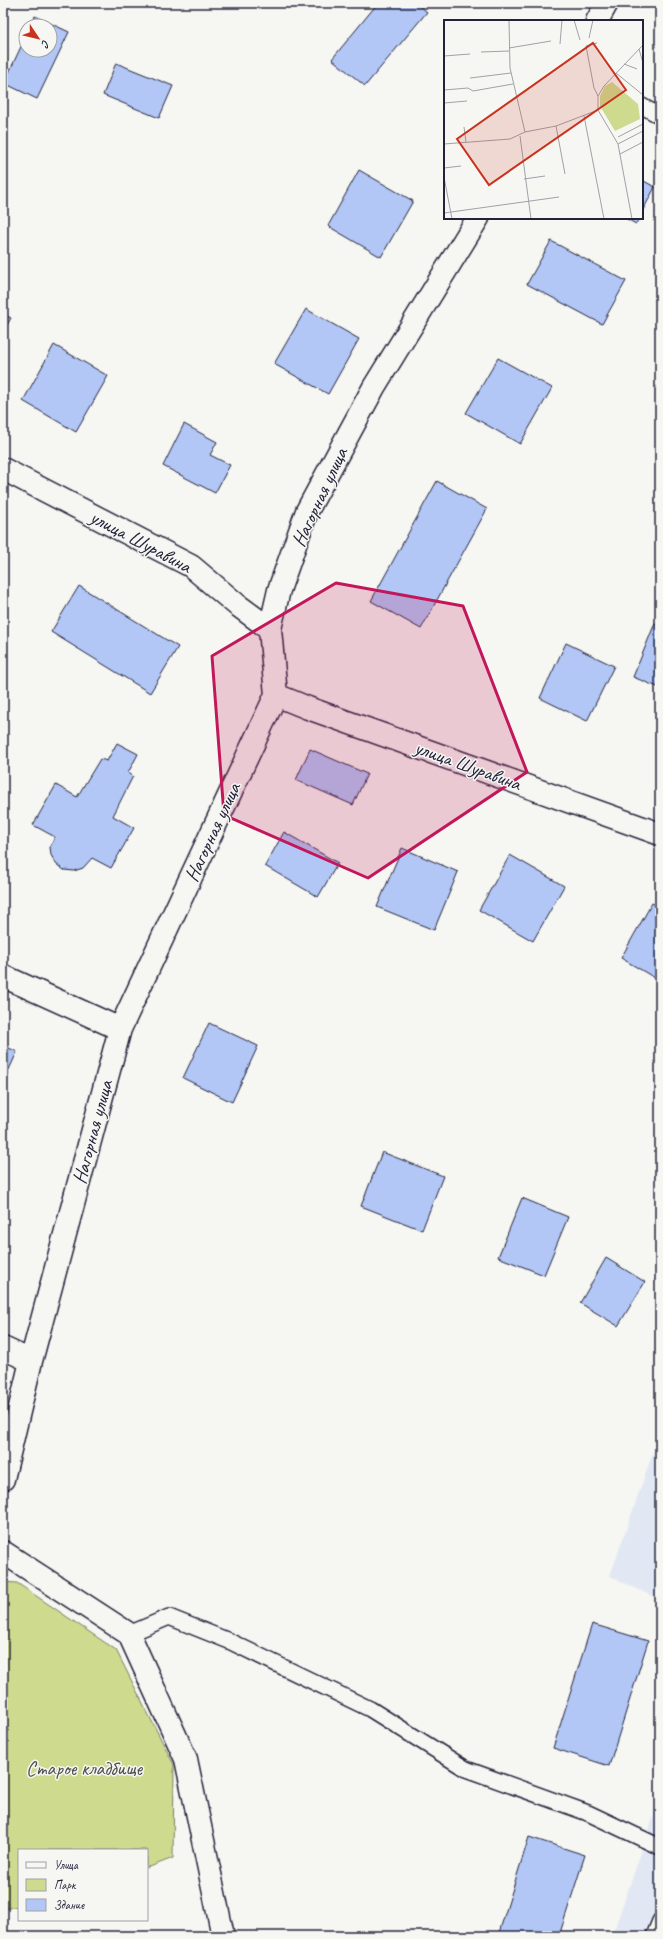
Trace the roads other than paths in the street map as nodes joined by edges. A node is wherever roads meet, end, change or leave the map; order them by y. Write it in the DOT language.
graph roads {
  1 [pos="607,3"];
  2 [pos="598,20"];
  3 [pos="643,107"];
  4 [pos="660,116"];
  5 [pos="477,219"];
  6 [pos="3,469"];
  7 [pos="270,628"];
  8 [pos="276,694"];
  9 [pos="660,834"];
  10 [pos="3,976"];
  11 [pos="120,1029"];
  12 [pos="3,1348"];
  13 [pos="31,1361"];
  14 [pos="3,1478"];
  15 [pos="3,1552"];
  16 [pos="129,1634"];
  17 [pos="660,1847"];
  18 [pos="660,1921"];
  19 [pos="223,1936"];
  20 [pos="654,1936"];
  1 -- 2 [label="street"];
  3 -- 4 [label="lane"];
  5 -- 7 [label="street, Нагорная улица"];
  6 -- 7 [label="street, улица Шуравина"];
  7 -- 8 [label="street, Нагорная улица"];
  8 -- 9 [label="street, улица Шуравина"];
  8 -- 11 [label="street, Нагорная улица"];
  10 -- 11 [label="street"];
  11 -- 13 [label="street, Нагорная улица"];
  12 -- 13 [label="street"];
  13 -- 14 [label="street, Нагорная улица"];
  15 -- 16 [label="street"];
  16 -- 17 [label="lane"];
  16 -- 19 [label="street"];
  18 -- 20 [label="lane"];
}
